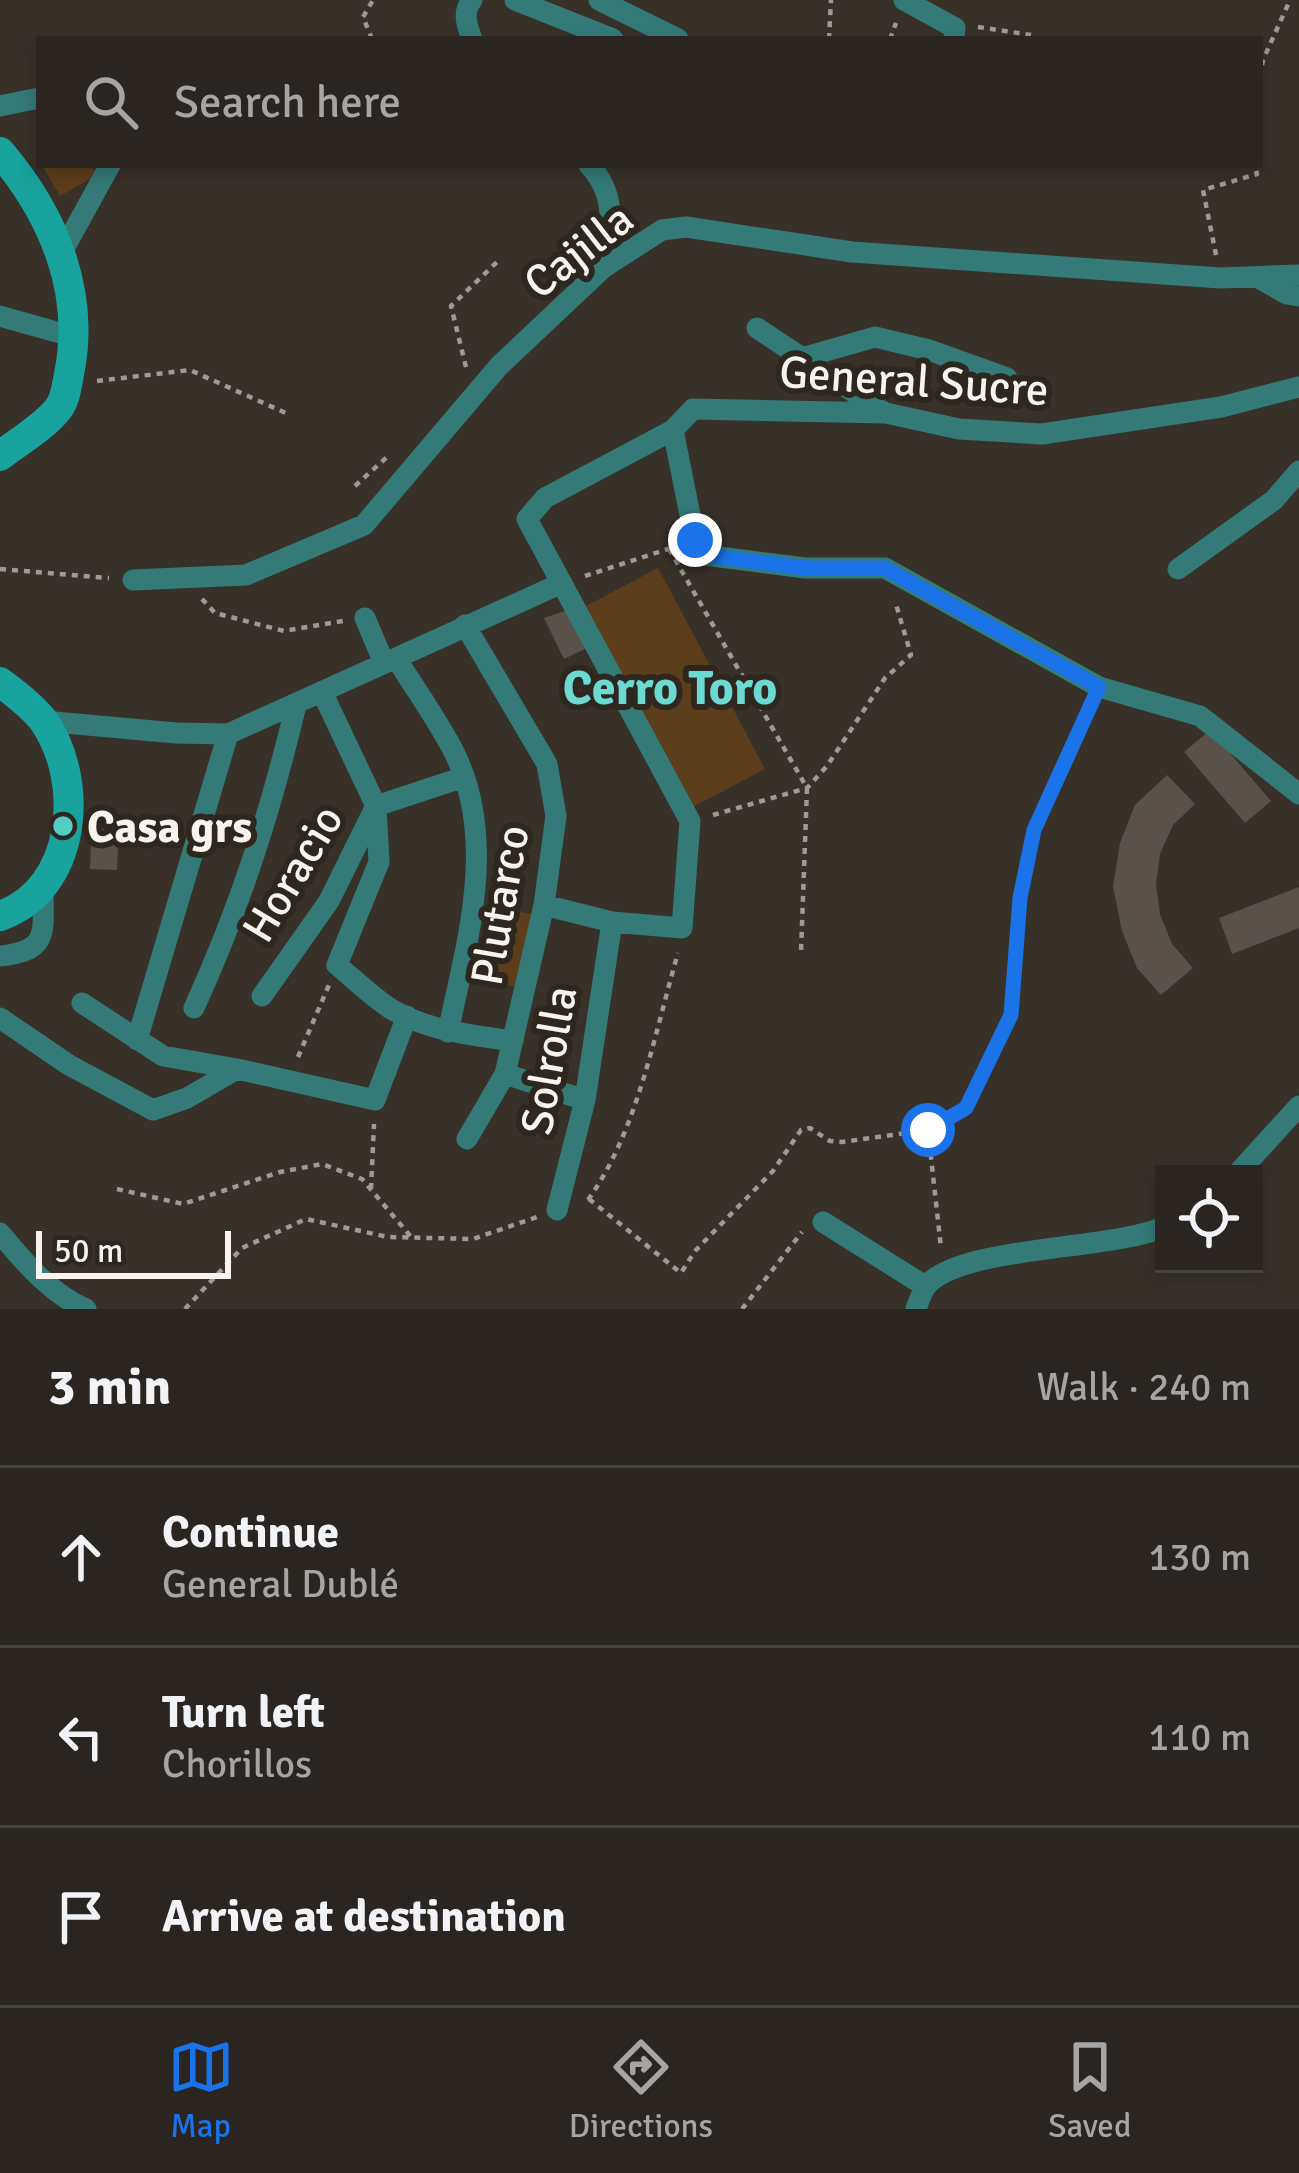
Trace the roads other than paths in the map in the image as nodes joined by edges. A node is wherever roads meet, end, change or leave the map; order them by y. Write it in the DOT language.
graph roads {
  1 [pos="472,0"];
  2 [pos="515,0"];
  3 [pos="598,0"];
  4 [pos="904,0"];
  5 [pos="954,33"];
  6 [pos="471,36"];
  7 [pos="605,36"];
  8 [pos="672,36"];
  9 [pos="36,99"];
  10 [pos="0,106"];
  11 [pos="0,152"];
  12 [pos="108,168"];
  13 [pos="592,168"];
  14 [pos="61,254"];
  15 [pos="603,268"];
  16 [pos="1299,274"];
  17 [pos="1257,277"];
  18 [pos="1299,296"];
  19 [pos="0,316"];
  20 [pos="757,328"];
  21 [pos="74,337"];
  22 [pos="798,359"];
  23 [pos="1006,378"];
  24 [pos="1299,387"];
  25 [pos="886,413"];
  26 [pos="673,430"];
  27 [pos="0,456"];
  28 [pos="1299,471"];
  29 [pos="1178,569"];
  30 [pos="133,580"];
  31 [pos="562,583"];
  32 [pos="365,618"];
  33 [pos="465,625"];
  34 [pos="390,660"];
  35 [pos="7,691"];
  36 [pos="323,694"];
  37 [pos="296,705"];
  38 [pos="43,721"];
  39 [pos="228,734"];
  40 [pos="464,777"];
  41 [pos="1299,794"];
  42 [pos="376,806"];
  43 [pos="43,890"];
  44 [pos="544,905"];
  45 [pos="0,916"];
  46 [pos="612,922"];
  47 [pos="0,956"];
  48 [pos="262,996"];
  49 [pos="82,1003"];
  50 [pos="194,1008"];
  51 [pos="407,1016"];
  52 [pos="0,1018"];
  53 [pos="448,1032"];
  54 [pos="136,1040"];
  55 [pos="513,1041"];
  56 [pos="237,1069"];
  57 [pos="505,1074"];
  58 [pos="585,1100"];
  59 [pos="1299,1106"];
  60 [pos="467,1139"];
  61 [pos="1245,1165"];
  62 [pos="557,1210"];
  63 [pos="823,1222"];
  64 [pos="1155,1229"];
  65 [pos="0,1233"];
  66 [pos="925,1286"];
  67 [pos="86,1309"];
  68 [pos="916,1309"];
  1 -- 6 [label="street"];
  2 -- 7 [label="street"];
  3 -- 8 [label="street"];
  4 -- 5 [label="street"];
  9 -- 10 [label="street"];
  11 -- 14 [label="main road"];
  12 -- 14 [label="street"];
  13 -- 15 [label="street"];
  14 -- 21 [label="main road"];
  15 -- 17 [label="street, Cajilla"];
  15 -- 30 [label="street, Cajilla"];
  16 -- 17 [label="street, Cajilla"];
  17 -- 18 [label="street"];
  19 -- 21 [label="street"];
  20 -- 22 [label="street"];
  21 -- 27 [label="main road"];
  22 -- 23 [label="street"];
  22 -- 25 [label="street"];
  24 -- 25 [label="street, General Sucre"];
  25 -- 26 [label="street, General Sucre"];
  26 -- 31 [label="street, General Sucre"];
  26 -- 41 [label="street"];
  28 -- 29 [label="street"];
  31 -- 33 [label="street"];
  31 -- 46 [label="street"];
  32 -- 34 [label="street"];
  33 -- 34 [label="street"];
  33 -- 44 [label="street, Plutarco"];
  34 -- 36 [label="street"];
  34 -- 40 [label="street"];
  35 -- 38 [label="main road"];
  36 -- 37 [label="street"];
  36 -- 42 [label="street"];
  37 -- 39 [label="street"];
  37 -- 50 [label="street"];
  38 -- 39 [label="street"];
  38 -- 43 [label="main road"];
  39 -- 54 [label="street"];
  40 -- 42 [label="street, Horacio"];
  40 -- 53 [label="street"];
  42 -- 48 [label="street, Horacio"];
  42 -- 51 [label="street"];
  43 -- 45 [label="main road"];
  43 -- 47 [label="street"];
  44 -- 46 [label="street"];
  44 -- 55 [label="street, Plutarco"];
  46 -- 58 [label="street, Solrolla"];
  49 -- 54 [label="street"];
  51 -- 53 [label="street"];
  51 -- 56 [label="street"];
  52 -- 56 [label="street"];
  53 -- 55 [label="street"];
  54 -- 56 [label="street"];
  55 -- 57 [label="street, Plutarco"];
  57 -- 58 [label="street"];
  57 -- 60 [label="street, Plutarco"];
  58 -- 62 [label="street, Solrolla"];
  59 -- 61 [label="street"];
  63 -- 66 [label="street"];
  64 -- 66 [label="street"];
  65 -- 67 [label="street"];
  66 -- 68 [label="street"];
}
